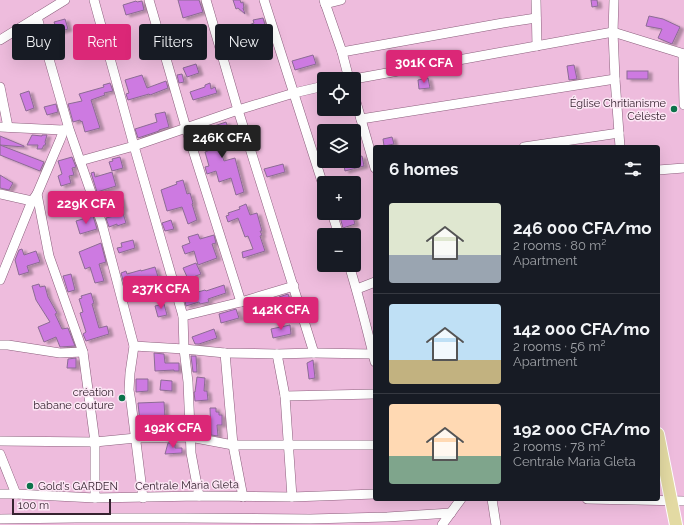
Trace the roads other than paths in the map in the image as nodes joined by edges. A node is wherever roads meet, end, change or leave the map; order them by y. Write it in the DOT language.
graph roads {
  1 [pos="65,0"];
  2 [pos="94,0"];
  3 [pos="149,0"];
  4 [pos="206,0"];
  5 [pos="264,0"];
  6 [pos="341,0"];
  7 [pos="536,0"];
  8 [pos="614,0"];
  9 [pos="325,2"];
  10 [pos="37,17"];
  11 [pos="536,18"];
  12 [pos="613,32"];
  13 [pos="0,40"];
  14 [pos="537,46"];
  15 [pos="342,52"];
  16 [pos="684,54"];
  17 [pos="347,72"];
  18 [pos="361,78"];
  19 [pos="614,79"];
  20 [pos="0,87"];
  21 [pos="317,88"];
  22 [pos="294,93"];
  23 [pos="684,105"];
  24 [pos="238,110"];
  25 [pos="360,116"];
  26 [pos="361,119"];
  27 [pos="4,127"];
  28 [pos="186,128"];
  29 [pos="66,130"];
  30 [pos="620,133"];
  31 [pos="538,145"];
  32 [pos="620,145"];
  33 [pos="134,146"];
  34 [pos="80,160"];
  35 [pos="373,161"];
  36 [pos="684,168"];
  37 [pos="660,170"];
  38 [pos="320,176"];
  39 [pos="0,194"];
  40 [pos="34,198"];
  41 [pos="351,272"];
  42 [pos="0,280"];
  43 [pos="373,283"];
  44 [pos="294,286"];
  45 [pos="357,289"];
  46 [pos="241,302"];
  47 [pos="183,316"];
  48 [pos="371,328"];
  49 [pos="0,345"];
  50 [pos="134,346"];
  51 [pos="373,348"];
  52 [pos="184,349"];
  53 [pos="83,352"];
  54 [pos="225,353"];
  55 [pos="314,353"];
  56 [pos="276,354"];
  57 [pos="373,358"];
  58 [pos="373,394"];
  59 [pos="285,396"];
  60 [pos="190,437"];
  61 [pos="136,438"];
  62 [pos="0,441"];
  63 [pos="95,442"];
  64 [pos="233,444"];
  65 [pos="660,444"];
  66 [pos="289,445"];
  67 [pos="373,445"];
  68 [pos="0,454"];
  69 [pos="0,494"];
  70 [pos="16,494"];
  71 [pos="373,494"];
  72 [pos="199,496"];
  73 [pos="243,497"];
  74 [pos="292,497"];
  75 [pos="95,498"];
  76 [pos="144,498"];
  77 [pos="660,500"];
  78 [pos="671,500"];
  79 [pos="459,501"];
  80 [pos="492,501"];
  81 [pos="684,501"];
  82 [pos="450,513"];
  83 [pos="0,520"];
  84 [pos="75,521"];
  85 [pos="141,521"];
  86 [pos="369,521"];
  87 [pos="308,522"];
  88 [pos="442,525"];
  89 [pos="496,525"];
  90 [pos="676,525"];
  1 -- 10 [label="street"];
  2 -- 33 [label="street"];
  3 -- 28 [label="street"];
  4 -- 24 [label="street"];
  5 -- 22 [label="street"];
  6 -- 9 [label="street"];
  7 -- 11 [label="street"];
  8 -- 12 [label="street"];
  9 -- 15 [label="street"];
  10 -- 13 [label="street"];
  10 -- 29 [label="street"];
  11 -- 14 [label="street"];
  11 -- 15 [label="street"];
  12 -- 14 [label="street"];
  12 -- 16 [label="street"];
  12 -- 19 [label="street"];
  14 -- 18 [label="street"];
  15 -- 17 [label="street"];
  16 -- 23 [label="street"];
  19 -- 26 [label="street"];
  19 -- 30 [label="street"];
  20 -- 27 [label="street"];
  21 -- 22 [label="street"];
  22 -- 24 [label="street"];
  22 -- 38 [label="street"];
  24 -- 28 [label="street"];
  24 -- 44 [label="street"];
  25 -- 26 [label="street"];
  26 -- 35 [label="street"];
  27 -- 29 [label="street"];
  28 -- 33 [label="street"];
  28 -- 46 [label="street"];
  29 -- 34 [label="street"];
  29 -- 40 [label="street"];
  30 -- 31 [label="street"];
  30 -- 32 [label="street"];
  33 -- 34 [label="street"];
  33 -- 47 [label="street"];
  34 -- 50 [label="street"];
  36 -- 37 [label="street"];
  39 -- 40 [label="street"];
  40 -- 42 [label="street"];
  40 -- 53 [label="street"];
  41 -- 45 [label="street"];
  43 -- 45 [label="street"];
  44 -- 46 [label="street"];
  44 -- 55 [label="street"];
  45 -- 48 [label="street"];
  46 -- 47 [label="street"];
  47 -- 52 [label="street"];
  48 -- 51 [label="street"];
  49 -- 53 [label="street"];
  50 -- 52 [label="street"];
  50 -- 61 [label="street"];
  52 -- 54 [label="street"];
  52 -- 60 [label="street"];
  53 -- 63 [label="street"];
  54 -- 56 [label="street"];
  54 -- 64 [label="street"];
  55 -- 56 [label="street"];
  55 -- 57 [label="street"];
  56 -- 59 [label="street"];
  58 -- 59 [label="street"];
  59 -- 66 [label="street"];
  60 -- 61 [label="street"];
  60 -- 64 [label="street"];
  60 -- 72 [label="street"];
  61 -- 63 [label="street"];
  61 -- 76 [label="street"];
  62 -- 63 [label="street"];
  63 -- 75 [label="street"];
  64 -- 66 [label="street"];
  64 -- 73 [label="street"];
  65 -- 78 [label="main road"];
  66 -- 67 [label="street"];
  66 -- 74 [label="street"];
  68 -- 70 [label="street"];
  69 -- 70 [label="street, Centrale Maria Gleta"];
  70 -- 75 [label="street, Centrale Maria Gleta"];
  71 -- 74 [label="street, Centrale Maria Gleta"];
  72 -- 73 [label="street, Centrale Maria Gleta"];
  72 -- 76 [label="street, Centrale Maria Gleta"];
  73 -- 74 [label="street, Centrale Maria Gleta"];
  75 -- 76 [label="street, Centrale Maria Gleta"];
  77 -- 78 [label="street"];
  78 -- 81 [label="street"];
  78 -- 90 [label="main road"];
  79 -- 82 [label="street"];
  80 -- 89 [label="street"];
  82 -- 86 [label="street"];
  82 -- 88 [label="street"];
  83 -- 84 [label="street"];
  84 -- 85 [label="street"];
  85 -- 87 [label="street"];
  86 -- 87 [label="street"];
}
